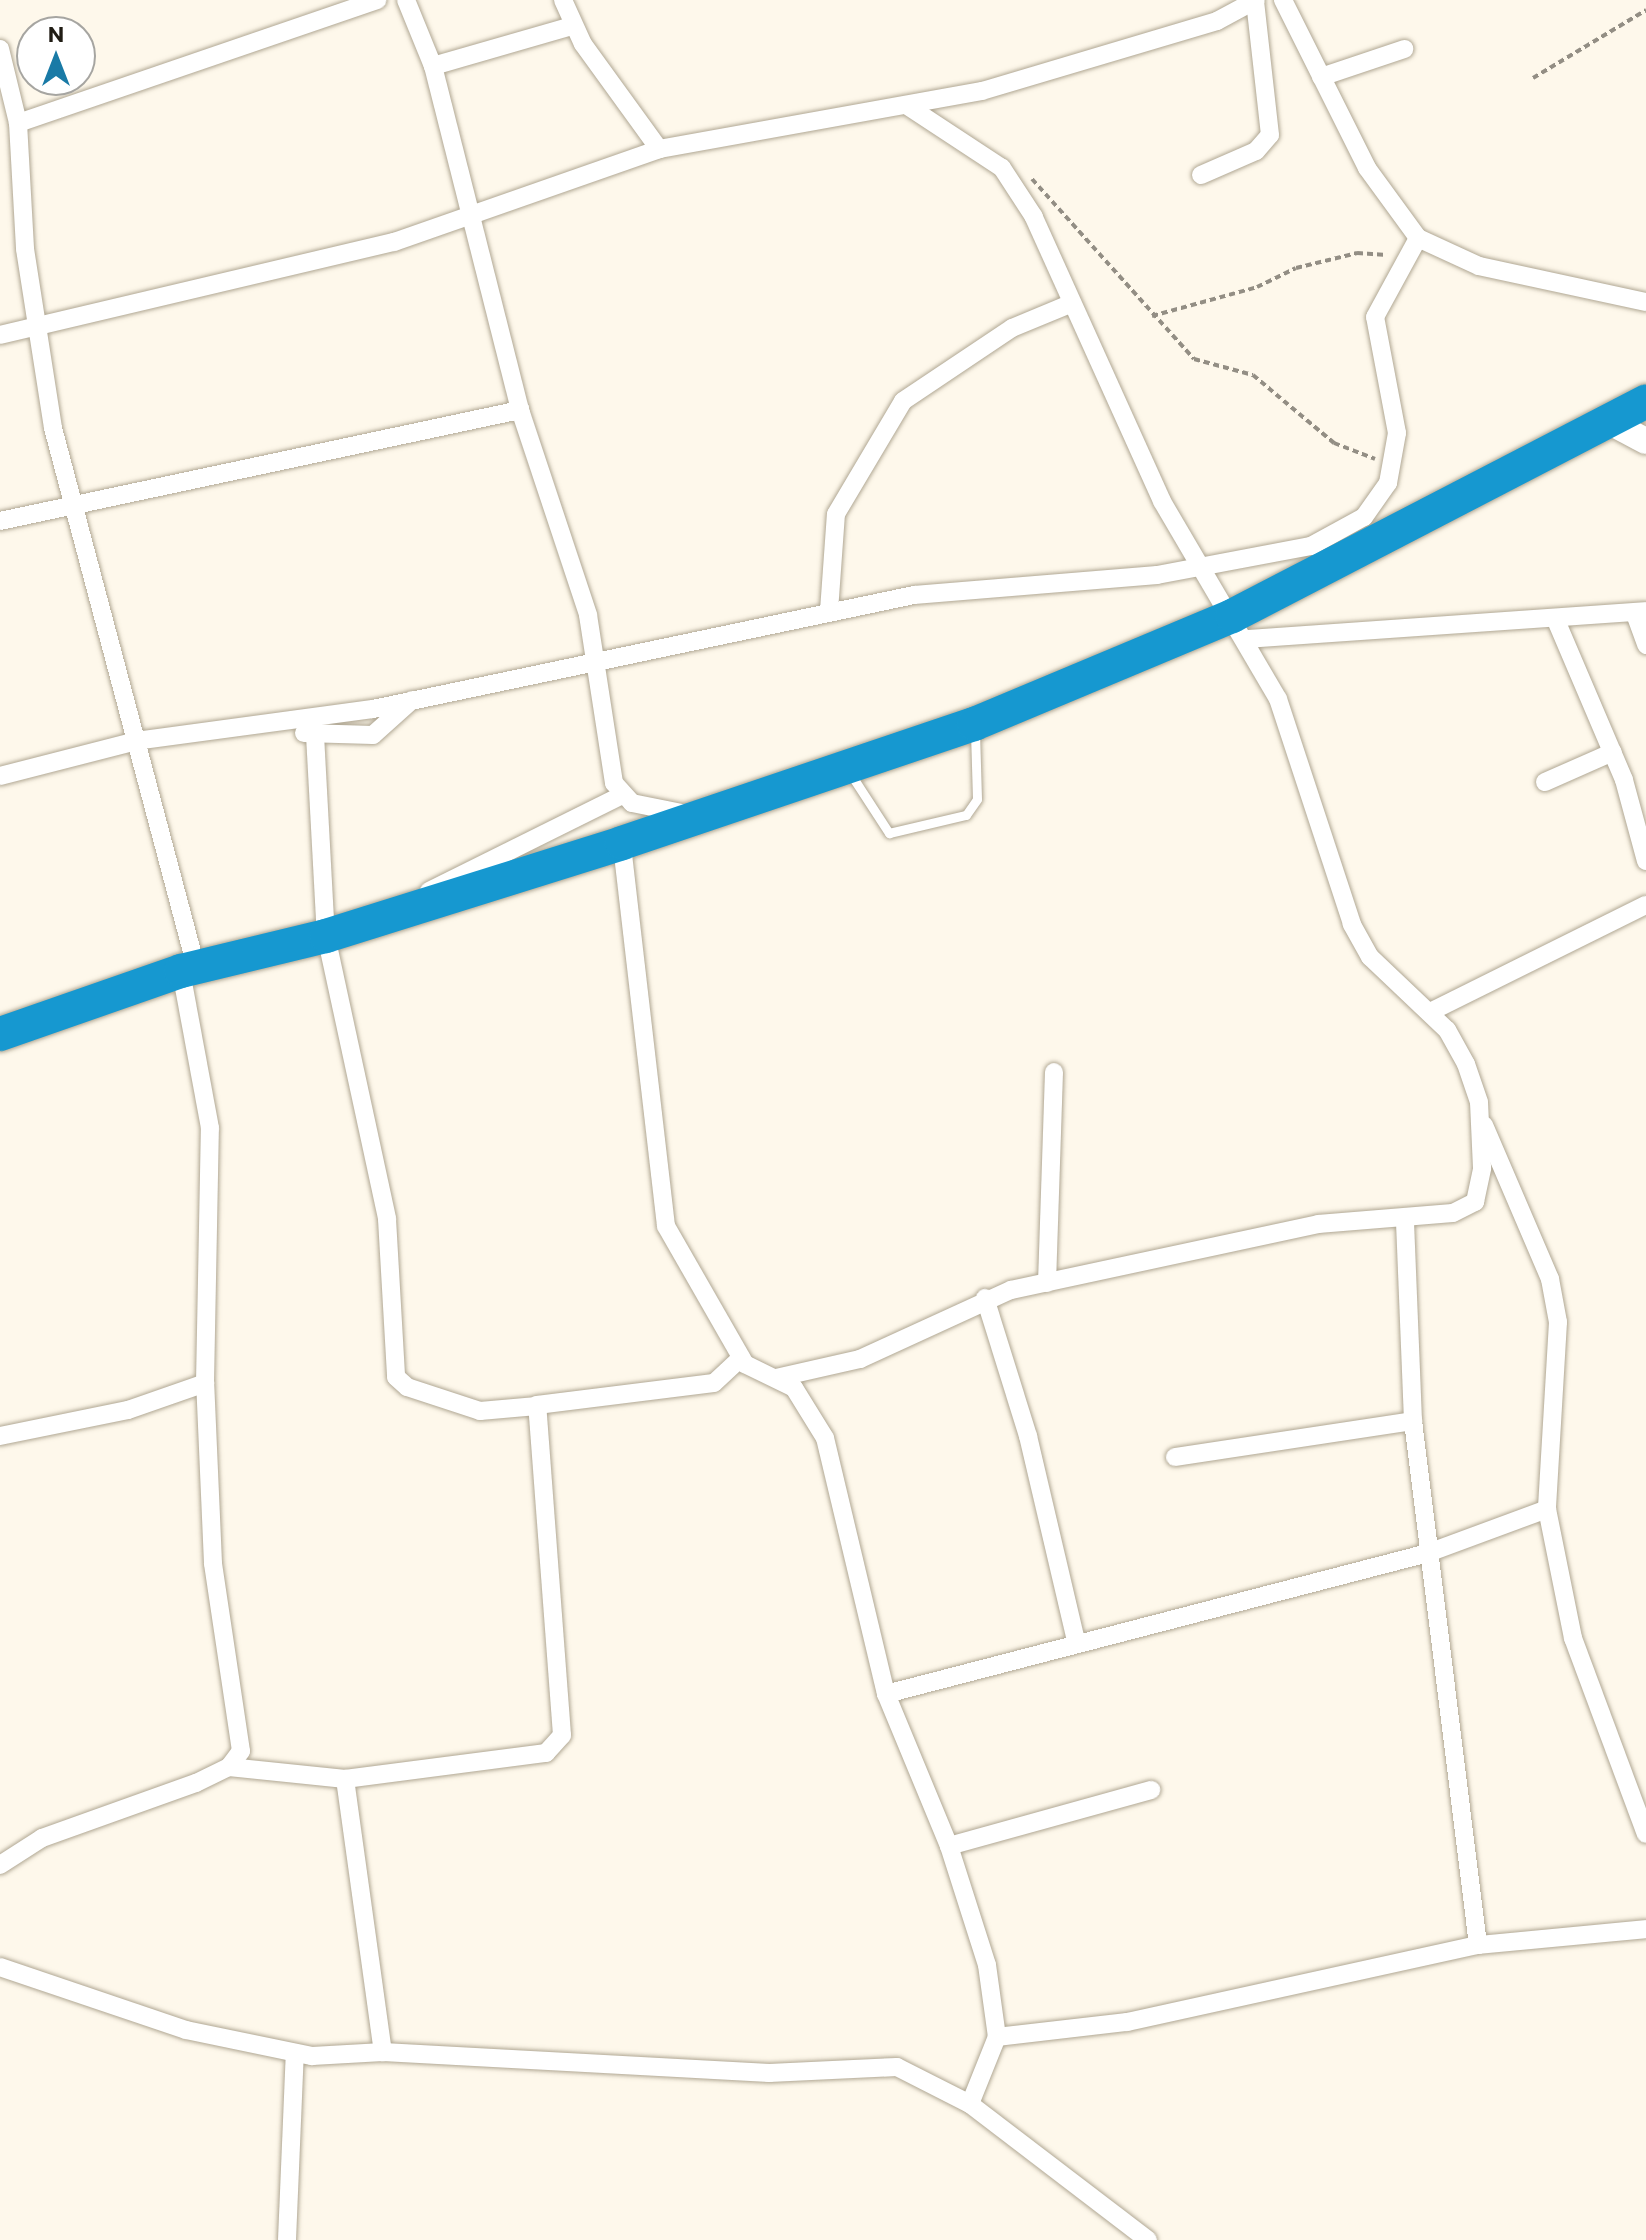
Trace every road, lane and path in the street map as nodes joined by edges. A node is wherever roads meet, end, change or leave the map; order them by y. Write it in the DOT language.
graph roads {
  1 [pos="378,0"];
  2 [pos="406,0"];
  3 [pos="563,0"];
  4 [pos="1283,0"];
  5 [pos="1256,1"];
  6 [pos="1646,10"];
  7 [pos="572,26"];
  8 [pos="0,49"];
  9 [pos="1404,49"];
  10 [pos="433,66"];
  11 [pos="1321,77"];
  12 [pos="1533,78"];
  13 [pos="909,107"];
  14 [pos="18,123"];
  15 [pos="659,149"];
  16 [pos="1024,172"];
  17 [pos="1201,175"];
  18 [pos="471,216"];
  19 [pos="1416,235"];
  20 [pos="1646,302"];
  21 [pos="1070,304"];
  22 [pos="1152,316"];
  23 [pos="37,327"];
  24 [pos="0,335"];
  25 [pos="1646,401"];
  26 [pos="520,410"];
  27 [pos="1612,423"];
  28 [pos="1646,441"];
  29 [pos="1392,466"];
  30 [pos="71,509"];
  31 [pos="0,521"];
  32 [pos="1203,568"];
  33 [pos="829,611"];
  34 [pos="1641,613"];
  35 [pos="1555,618"];
  36 [pos="1239,627"];
  37 [pos="1646,645"];
  38 [pos="593,667"];
  39 [pos="412,700"];
  40 [pos="974,724"];
  41 [pos="248,730"];
  42 [pos="315,735"];
  43 [pos="136,741"];
  44 [pos="1613,752"];
  45 [pos="848,770"];
  46 [pos="0,776"];
  47 [pos="1545,782"];
  48 [pos="620,796"];
  49 [pos="698,816"];
  50 [pos="622,843"];
  51 [pos="1646,861"];
  52 [pos="1646,905"];
  53 [pos="392,915"];
  54 [pos="326,936"];
  55 [pos="188,969"];
  56 [pos="1430,1012"];
  57 [pos="0,1034"];
  58 [pos="1054,1072"];
  59 [pos="1481,1119"];
  60 [pos="1405,1221"];
  61 [pos="1047,1283"];
  62 [pos="985,1298"];
  63 [pos="741,1358"];
  64 [pos="776,1378"];
  65 [pos="205,1383"];
  66 [pos="537,1406"];
  67 [pos="1413,1421"];
  68 [pos="0,1436"];
  69 [pos="1175,1457"];
  70 [pos="1547,1509"];
  71 [pos="1428,1553"];
  72 [pos="1076,1641"];
  73 [pos="886,1694"];
  74 [pos="229,1767"];
  75 [pos="345,1779"];
  76 [pos="1151,1790"];
  77 [pos="1646,1834"];
  78 [pos="949,1846"];
  79 [pos="0,1865"];
  80 [pos="1646,1929"];
  81 [pos="1478,1945"];
  82 [pos="0,1967"];
  83 [pos="997,2037"];
  84 [pos="383,2052"];
  85 [pos="295,2053"];
  86 [pos="970,2104"];
  87 [pos="287,2240"];
  88 [pos="1148,2240"];
  1 -- 14 [label="street"];
  2 -- 10 [label="street"];
  3 -- 7 [label="street"];
  4 -- 11 [label="street"];
  5 -- 13 [label="street"];
  5 -- 17 [label="street"];
  6 -- 12 [label="path"];
  7 -- 10 [label="street"];
  7 -- 15 [label="street"];
  8 -- 14 [label="street"];
  9 -- 11 [label="street"];
  10 -- 18 [label="street"];
  11 -- 19 [label="street"];
  13 -- 15 [label="street"];
  13 -- 21 [label="street"];
  14 -- 23 [label="street"];
  15 -- 18 [label="street"];
  16 -- 22 [label="path"];
  18 -- 23 [label="street"];
  18 -- 26 [label="street"];
  19 -- 20 [label="street"];
  19 -- 22 [label="path"];
  19 -- 29 [label="street"];
  21 -- 32 [label="street"];
  21 -- 33 [label="street"];
  22 -- 29 [label="path"];
  23 -- 24 [label="street"];
  23 -- 30 [label="street"];
  25 -- 27 [label="highway"];
  26 -- 30 [label="street"];
  26 -- 38 [label="street"];
  27 -- 28 [label="street"];
  27 -- 36 [label="highway"];
  29 -- 32 [label="street"];
  30 -- 31 [label="street"];
  30 -- 43 [label="street"];
  32 -- 33 [label="street"];
  32 -- 36 [label="street"];
  33 -- 38 [label="street"];
  34 -- 35 [label="street"];
  34 -- 37 [label="street"];
  35 -- 36 [label="street"];
  35 -- 44 [label="street"];
  36 -- 40 [label="highway"];
  36 -- 56 [label="street"];
  38 -- 39 [label="street"];
  38 -- 48 [label="street"];
  39 -- 41 [label="street"];
  39 -- 42 [label="street"];
  40 -- 45 [label="highway"];
  40 -- 45 [label="lane"];
  41 -- 42 [label="street"];
  41 -- 43 [label="street"];
  42 -- 54 [label="street"];
  43 -- 46 [label="street"];
  43 -- 55 [label="street"];
  44 -- 47 [label="street"];
  44 -- 51 [label="street"];
  45 -- 49 [label="highway"];
  48 -- 49 [label="street"];
  48 -- 53 [label="street"];
  49 -- 50 [label="highway"];
  50 -- 53 [label="highway"];
  50 -- 63 [label="street"];
  52 -- 56 [label="street"];
  53 -- 54 [label="highway"];
  54 -- 55 [label="highway"];
  54 -- 66 [label="street"];
  55 -- 57 [label="highway"];
  55 -- 65 [label="street"];
  56 -- 59 [label="street"];
  58 -- 61 [label="street"];
  59 -- 60 [label="street"];
  59 -- 70 [label="street"];
  60 -- 61 [label="street"];
  60 -- 67 [label="street"];
  61 -- 62 [label="street"];
  62 -- 64 [label="street"];
  62 -- 72 [label="street"];
  63 -- 64 [label="street"];
  63 -- 66 [label="street"];
  64 -- 73 [label="street"];
  65 -- 68 [label="street"];
  65 -- 74 [label="street"];
  66 -- 75 [label="street"];
  67 -- 69 [label="street"];
  67 -- 71 [label="street"];
  70 -- 71 [label="street"];
  70 -- 77 [label="street"];
  71 -- 72 [label="street"];
  71 -- 81 [label="street"];
  72 -- 73 [label="street"];
  73 -- 78 [label="street"];
  74 -- 75 [label="street"];
  74 -- 79 [label="street"];
  75 -- 84 [label="street"];
  76 -- 78 [label="street"];
  78 -- 83 [label="street"];
  80 -- 81 [label="street"];
  81 -- 83 [label="street"];
  82 -- 85 [label="street"];
  83 -- 86 [label="street"];
  84 -- 85 [label="street"];
  84 -- 86 [label="street"];
  85 -- 87 [label="street"];
  86 -- 88 [label="street"];
}
